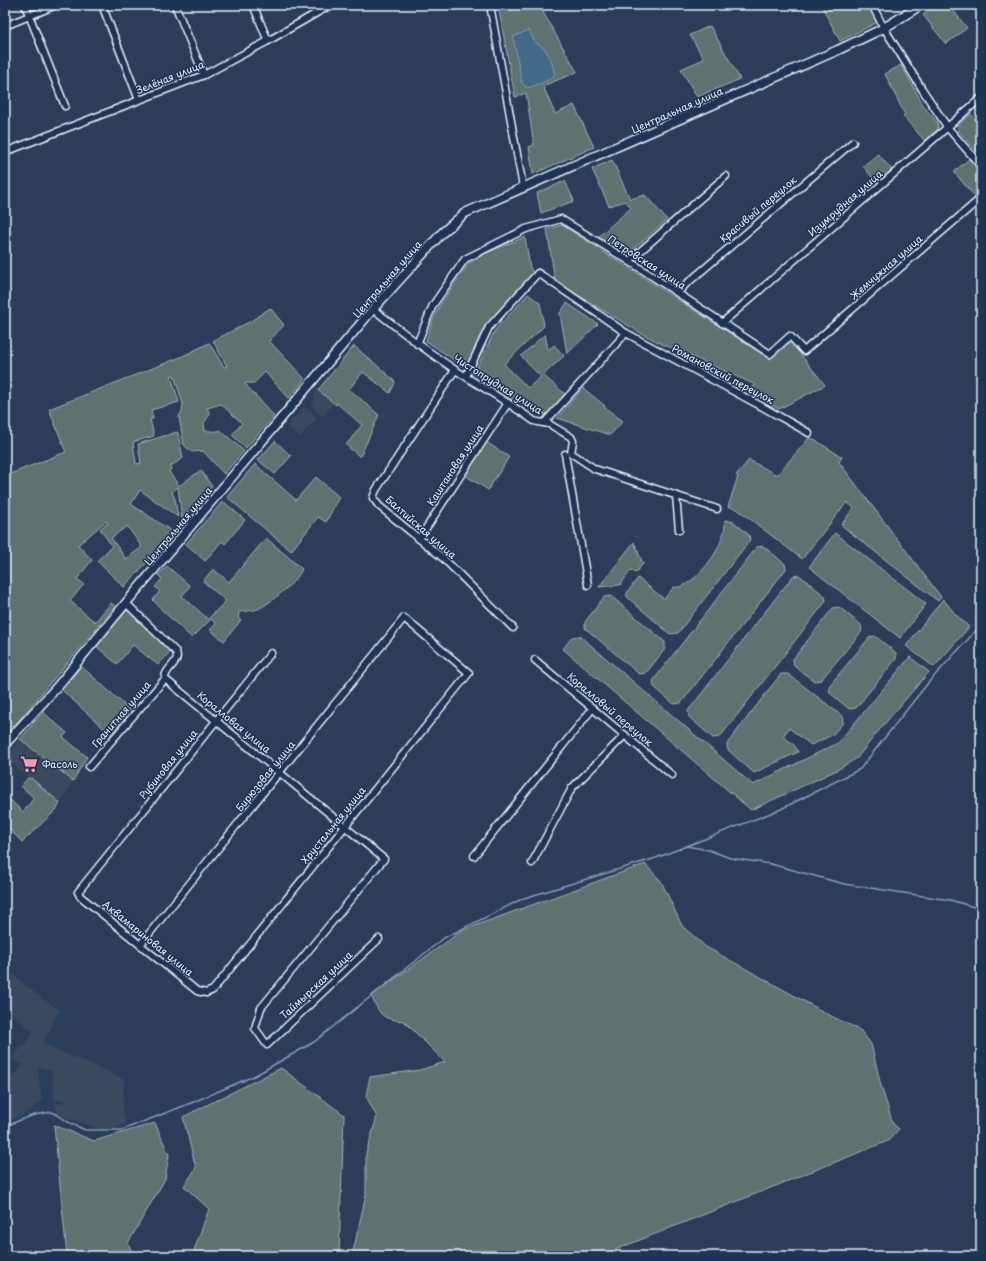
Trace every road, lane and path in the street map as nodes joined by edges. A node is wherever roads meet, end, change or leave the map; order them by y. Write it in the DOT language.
graph roads {
  1 [pos="25,5"];
  2 [pos="56,5"];
  3 [pos="102,5"];
  4 [pos="175,5"];
  5 [pos="253,5"];
  6 [pos="334,5"];
  7 [pos="490,5"];
  8 [pos="872,5"];
  9 [pos="921,5"];
  10 [pos="29,16"];
  11 [pos="5,26"];
  12 [pos="884,28"];
  13 [pos="268,41"];
  14 [pos="204,75"];
  15 [pos="981,98"];
  16 [pos="139,100"];
  17 [pos="65,106"];
  18 [pos="948,128"];
  19 [pos="853,142"];
  20 [pos="5,151"];
  21 [pos="981,166"];
  22 [pos="726,176"];
  23 [pos="523,187"];
  24 [pos="981,198"];
  25 [pos="629,261"];
  26 [pos="676,292"];
  27 [pos="373,309"];
  28 [pos="722,323"];
  29 [pos="626,333"];
  30 [pos="417,344"];
  31 [pos="804,351"];
  32 [pos="455,370"];
  33 [pos="466,376"];
  34 [pos="508,403"];
  35 [pos="545,422"];
  36 [pos="809,433"];
  37 [pos="565,454"];
  38 [pos="676,496"];
  39 [pos="717,509"];
  40 [pos="679,530"];
  41 [pos="419,538"];
  42 [pos="588,584"];
  43 [pos="126,603"];
  44 [pos="513,628"];
  45 [pos="271,653"];
  46 [pos="535,660"];
  47 [pos="469,673"];
  48 [pos="165,679"];
  49 [pos="593,708"];
  50 [pos="216,720"];
  51 [pos="625,735"];
  52 [pos="5,744"];
  53 [pos="89,767"];
  54 [pos="280,773"];
  55 [pos="672,775"];
  56 [pos="345,827"];
  57 [pos="474,856"];
  58 [pos="532,863"];
  59 [pos="80,888"];
  60 [pos="379,939"];
  61 [pos="140,945"];
  62 [pos="214,990"];
  63 [pos="267,1045"];
  1 -- 10 [label="street"];
  2 -- 10 [label="street"];
  3 -- 16 [label="street"];
  4 -- 14 [label="street"];
  5 -- 13 [label="street"];
  6 -- 13 [label="street, Зелёная улица"];
  7 -- 23 [label="street"];
  8 -- 12 [label="street"];
  9 -- 12 [label="main road, Центральная улица"];
  10 -- 11 [label="street"];
  10 -- 17 [label="street"];
  12 -- 18 [label="street"];
  12 -- 23 [label="main road, Центральная улица"];
  13 -- 14 [label="street, Зелёная улица"];
  14 -- 16 [label="street, Зелёная улица"];
  15 -- 18 [label="street, Изумрудная улица"];
  16 -- 20 [label="street, Зелёная улица"];
  18 -- 21 [label="street"];
  18 -- 28 [label="street, Изумрудная улица"];
  19 -- 26 [label="street, Красивый переулок"];
  22 -- 25 [label="street"];
  23 -- 27 [label="main road, Центральная улица"];
  24 -- 31 [label="street, Жемчужная улица"];
  25 -- 26 [label="street, Петровская улица"];
  25 -- 30 [label="street, Петровская улица"];
  26 -- 28 [label="street, Петровская улица"];
  27 -- 30 [label="street, Чистопрудная улица"];
  27 -- 43 [label="main road, Центральная улица"];
  28 -- 31 [label="street, Петровская улица"];
  29 -- 33 [label="street"];
  29 -- 35 [label="street"];
  29 -- 36 [label="street, Романовский переулок"];
  30 -- 32 [label="street, Чистопрудная улица"];
  32 -- 33 [label="street, Чистопрудная улица"];
  32 -- 41 [label="street, Балтийская улица"];
  33 -- 34 [label="street, Чистопрудная улица"];
  34 -- 35 [label="street, Чистопрудная улица"];
  34 -- 41 [label="street, Каштановая улица"];
  35 -- 38 [label="street, Чистопрудная улица"];
  37 -- 42 [label="street"];
  38 -- 39 [label="street, Чистопрудная улица"];
  38 -- 40 [label="street"];
  41 -- 44 [label="street, Балтийская улица"];
  43 -- 48 [label="street, Гранитная улица"];
  43 -- 52 [label="main road, Центральная улица"];
  45 -- 50 [label="street, Рубиновая улица"];
  46 -- 49 [label="street, Коралловый переулок"];
  47 -- 54 [label="street, Бирюзовая улица"];
  47 -- 56 [label="street, Хрустальная улица"];
  48 -- 50 [label="street, Коралловая улица"];
  48 -- 53 [label="street, Гранитная улица"];
  49 -- 51 [label="street, Коралловый переулок"];
  49 -- 57 [label="street"];
  50 -- 54 [label="street, Коралловая улица"];
  50 -- 59 [label="street, Рубиновая улица"];
  51 -- 55 [label="street, Коралловый переулок"];
  51 -- 58 [label="street"];
  54 -- 56 [label="street, Коралловая улица"];
  54 -- 61 [label="street, Бирюзовая улица"];
  56 -- 62 [label="street, Хрустальная улица"];
  56 -- 63 [label="street, Коралловая улица"];
  59 -- 61 [label="street, Аквамариновая улица"];
  60 -- 63 [label="street, Таймырская улица"];
  61 -- 62 [label="street, Аквамариновая улица"];
}
